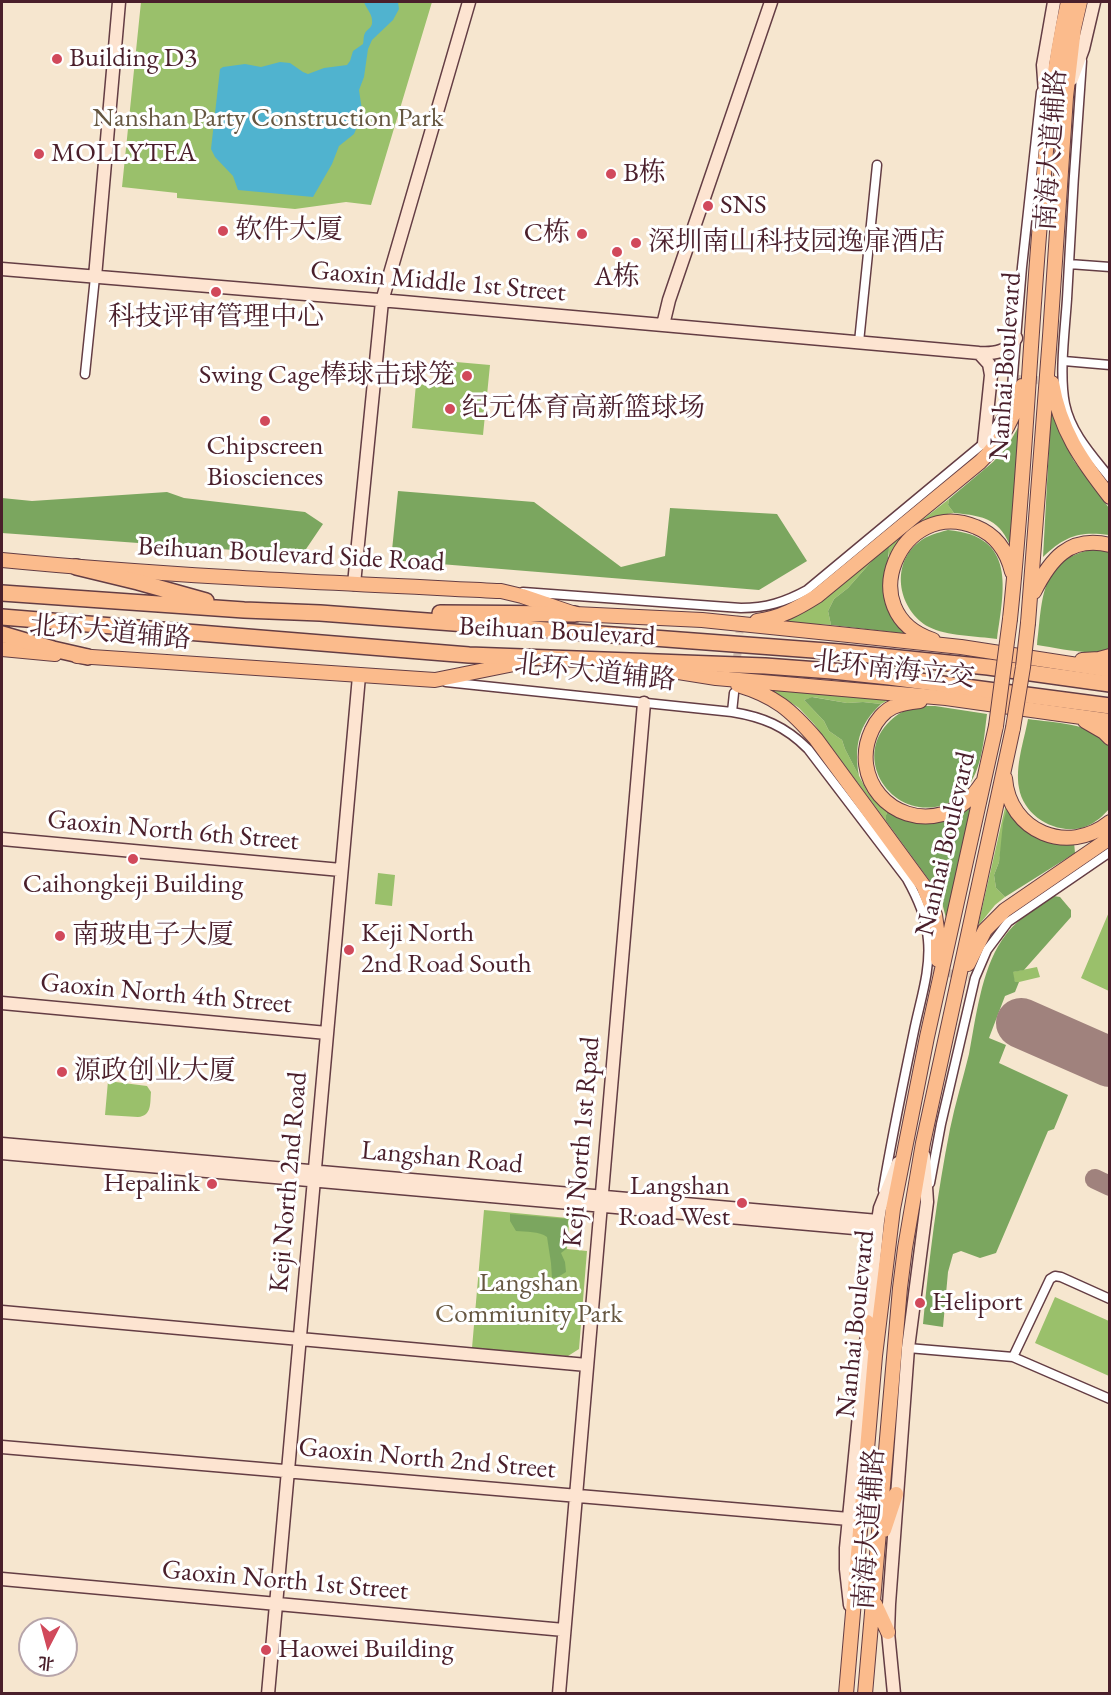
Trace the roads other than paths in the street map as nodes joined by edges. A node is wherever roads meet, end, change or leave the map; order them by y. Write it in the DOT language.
graph roads {
  1 [pos="119,2"];
  2 [pos="468,2"];
  3 [pos="771,2"];
  4 [pos="1054,2"];
  5 [pos="1068,2"];
  6 [pos="1080,2"];
  7 [pos="1094,2"];
  8 [pos="1083,49"];
  9 [pos="1043,65"];
  10 [pos="1066,97"];
  11 [pos="1048,130"];
  12 [pos="877,165"];
  13 [pos="1069,264"];
  14 [pos="1110,267"];
  15 [pos="2,269"];
  16 [pos="95,277"];
  17 [pos="382,301"];
  18 [pos="663,325"];
  19 [pos="1031,334"];
  20 [pos="1050,336"];
  21 [pos="1016,338"];
  22 [pos="859,342"];
  23 [pos="979,353"];
  24 [pos="1064,361"];
  25 [pos="1110,365"];
  26 [pos="85,374"];
  27 [pos="984,444"];
  28 [pos="1110,478"];
  29 [pos="1110,497"];
  30 [pos="1110,545"];
  31 [pos="2,560"];
  32 [pos="76,567"];
  33 [pos="354,584"];
  34 [pos="1014,587"];
  35 [pos="501,591"];
  36 [pos="2,593"];
  37 [pos="1031,599"];
  38 [pos="244,610"];
  39 [pos="320,613"];
  40 [pos="575,614"];
  41 [pos="2,617"];
  42 [pos="702,620"];
  43 [pos="2,634"];
  44 [pos="961,647"];
  45 [pos="2,649"];
  46 [pos="1110,656"];
  47 [pos="88,657"];
  48 [pos="549,657"];
  49 [pos="613,661"];
  50 [pos="1051,661"];
  51 [pos="1110,670"];
  52 [pos="359,676"];
  53 [pos="716,678"];
  54 [pos="435,680"];
  55 [pos="1110,684"];
  56 [pos="734,693"];
  57 [pos="946,698"];
  58 [pos="644,703"];
  59 [pos="1110,706"];
  60 [pos="732,712"];
  61 [pos="1066,714"];
  62 [pos="1110,721"];
  63 [pos="1110,738"];
  64 [pos="1005,767"];
  65 [pos="987,773"];
  66 [pos="1110,822"];
  67 [pos="1110,838"];
  68 [pos="2,839"];
  69 [pos="1110,852"];
  70 [pos="340,870"];
  71 [pos="2,1003"];
  72 [pos="952,1012"];
  73 [pos="932,1017"];
  74 [pos="327,1033"];
  75 [pos="923,1143"];
  76 [pos="2,1144"];
  77 [pos="903,1150"];
  78 [pos="2,1153"];
  79 [pos="314,1176"];
  80 [pos="601,1201"];
  81 [pos="927,1202"];
  82 [pos="880,1208"];
  83 [pos="878,1225"];
  84 [pos="1110,1299"];
  85 [pos="2,1312"];
  86 [pos="867,1322"];
  87 [pos="299,1339"];
  88 [pos="908,1348"];
  89 [pos="875,1356"];
  90 [pos="1013,1357"];
  91 [pos="587,1365"];
  92 [pos="1110,1399"];
  93 [pos="2,1447"];
  94 [pos="288,1471"];
  95 [pos="896,1494"];
  96 [pos="576,1496"];
  97 [pos="849,1519"];
  98 [pos="877,1552"];
  99 [pos="2,1579"];
  100 [pos="873,1599"];
  101 [pos="276,1604"];
  102 [pos="564,1630"];
  103 [pos="888,1632"];
  104 [pos="851,1640"];
  105 [pos="268,1694"];
  106 [pos="559,1694"];
  107 [pos="846,1694"];
  108 [pos="865,1694"];
  109 [pos="894,1694"];
  1 -- 16 [label="street"];
  2 -- 17 [label="street"];
  3 -- 18 [label="street"];
  4 -- 9 [label="street"];
  5 -- 11 [label="main road, Nanhai Boulevard"];
  6 -- 10 [label="main road, Nanhai Boulevard"];
  7 -- 8 [label="street"];
  8 -- 10 [label="street"];
  8 -- 13 [label="street, 南海大道辅路"];
  9 -- 11 [label="street"];
  9 -- 21 [label="street, 南海大道辅路"];
  10 -- 20 [label="main road, Nanhai Boulevard"];
  11 -- 19 [label="main road, Nanhai Boulevard"];
  12 -- 22 [label="street"];
  13 -- 14 [label="street"];
  13 -- 24 [label="street, 南海大道辅路"];
  15 -- 16 [label="street, Gaoxin Middle 1st Street"];
  16 -- 17 [label="street, Gaoxin Middle 1st Street"];
  16 -- 26 [label="street"];
  17 -- 18 [label="street, Gaoxin Middle 1st Street"];
  17 -- 33 [label="street"];
  18 -- 22 [label="street, Gaoxin Middle 1st Street"];
  19 -- 34 [label="main road, Nanhai Boulevard"];
  19 -- 42 [label="main road"];
  20 -- 29 [label="main road"];
  20 -- 37 [label="main road, Nanhai Boulevard"];
  21 -- 23 [label="street, Gaoxin Middle 1st Street"];
  21 -- 27 [label="street, 南海大道辅路"];
  22 -- 23 [label="street, Gaoxin Middle 1st Street"];
  23 -- 27 [label="street"];
  24 -- 25 [label="street"];
  24 -- 28 [label="street, 南海大道辅路"];
  27 -- 35 [label="street, 南海大道辅路"];
  30 -- 37 [label="main road"];
  31 -- 32 [label="main road, Beihuan Boulevard Side Road"];
  32 -- 33 [label="main road, Beihuan Boulevard Side Road"];
  32 -- 38 [label="highway"];
  33 -- 35 [label="main road, Beihuan Boulevard Side Road"];
  34 -- 44 [label="main road"];
  34 -- 65 [label="main road, Nanhai Boulevard, bridge"];
  35 -- 40 [label="main road, Beihuan Boulevard Side Road"];
  36 -- 38 [label="highway, Beihuan Boulevard"];
  37 -- 64 [label="main road, Nanhai Boulevard, bridge"];
  38 -- 39 [label="highway, Beihuan Boulevard"];
  39 -- 40 [label="highway"];
  39 -- 55 [label="highway, Beihuan Boulevard"];
  40 -- 42 [label="main road, 北环大道辅路"];
  41 -- 48 [label="highway, Beihuan Boulevard"];
  42 -- 44 [label="main road, 北环大道辅路"];
  43 -- 47 [label="highway"];
  44 -- 50 [label="main road, 北环大道辅路"];
  45 -- 47 [label="main road, 北环大道辅路"];
  46 -- 50 [label="main road"];
  47 -- 52 [label="main road, 北环大道辅路"];
  48 -- 49 [label="highway, Beihuan Boulevard"];
  48 -- 54 [label="main road"];
  49 -- 53 [label="main road, 北环大道辅路"];
  49 -- 59 [label="highway, Beihuan Boulevard"];
  50 -- 51 [label="main road, 北环大道辅路"];
  52 -- 54 [label="main road, 北环大道辅路"];
  52 -- 70 [label="street, Keji North 2nd Road"];
  53 -- 57 [label="main road, 北环南海立交"];
  53 -- 73 [label="main road"];
  54 -- 58 [label="street, 北环大道辅路"];
  56 -- 60 [label="street"];
  57 -- 61 [label="main road, 北环南海立交"];
  57 -- 65 [label="main road"];
  58 -- 60 [label="street, 北环大道辅路"];
  58 -- 80 [label="street, Keji North 1st Rpad"];
  60 -- 82 [label="street, 北环大道辅路"];
  61 -- 62 [label="main road"];
  61 -- 63 [label="main road"];
  64 -- 66 [label="main road"];
  64 -- 72 [label="main road, Nanhai Boulevard"];
  65 -- 73 [label="main road, Nanhai Boulevard"];
  67 -- 72 [label="main road"];
  68 -- 70 [label="street, Gaoxin North 6th Street"];
  69 -- 81 [label="street, 南海大道辅路"];
  70 -- 74 [label="street, Keji North 2nd Road"];
  71 -- 74 [label="street, Gaoxin North 4th Street"];
  72 -- 75 [label="main road, Nanhai Boulevard"];
  73 -- 77 [label="main road, Nanhai Boulevard"];
  74 -- 79 [label="street, Keji North 2nd Road"];
  75 -- 81 [label="street"];
  75 -- 98 [label="main road, Nanhai Boulevard"];
  76 -- 79 [label="street, Langshan Road"];
  77 -- 82 [label="street"];
  77 -- 89 [label="main road, Nanhai Boulevard"];
  78 -- 79 [label="street, Langshan Road"];
  79 -- 80 [label="street, Langshan Road"];
  79 -- 87 [label="street, Keji North 2nd Road"];
  80 -- 83 [label="street, Langshan Road"];
  80 -- 91 [label="street, Keji North 1st Rpad"];
  81 -- 88 [label="street, 南海大道辅路"];
  82 -- 83 [label="street, 南海大道辅路"];
  83 -- 86 [label="street, 南海大道辅路"];
  84 -- 90 [label="street"];
  85 -- 87 [label="street"];
  86 -- 89 [label="main road"];
  86 -- 97 [label="street, 南海大道辅路"];
  87 -- 91 [label="street"];
  87 -- 94 [label="street, Keji North 2nd Road"];
  88 -- 90 [label="street"];
  88 -- 95 [label="street, 南海大道辅路"];
  89 -- 104 [label="main road, Nanhai Boulevard"];
  90 -- 92 [label="street"];
  91 -- 96 [label="street, Keji North 1st Rpad"];
  93 -- 94 [label="street, Gaoxin North 2nd Street"];
  94 -- 96 [label="street, Gaoxin North 2nd Street"];
  94 -- 101 [label="street, Keji North 2nd Road"];
  95 -- 98 [label="main road"];
  95 -- 103 [label="street, 南海大道辅路"];
  96 -- 97 [label="street, Gaoxin North 2nd Street"];
  96 -- 102 [label="street, Keji North 1st Rpad"];
  97 -- 104 [label="street, 南海大道辅路"];
  98 -- 100 [label="main road, Nanhai Boulevard"];
  99 -- 101 [label="street, Gaoxin North 1st Street"];
  100 -- 103 [label="main road"];
  100 -- 108 [label="main road, Nanhai Boulevard"];
  101 -- 102 [label="street, Gaoxin North 1st Street"];
  101 -- 105 [label="street, Keji North 2nd Road"];
  102 -- 106 [label="street, Keji North 1st Rpad"];
  103 -- 109 [label="street, 南海大道辅路"];
  104 -- 107 [label="main road, Nanhai Boulevard"];
}
